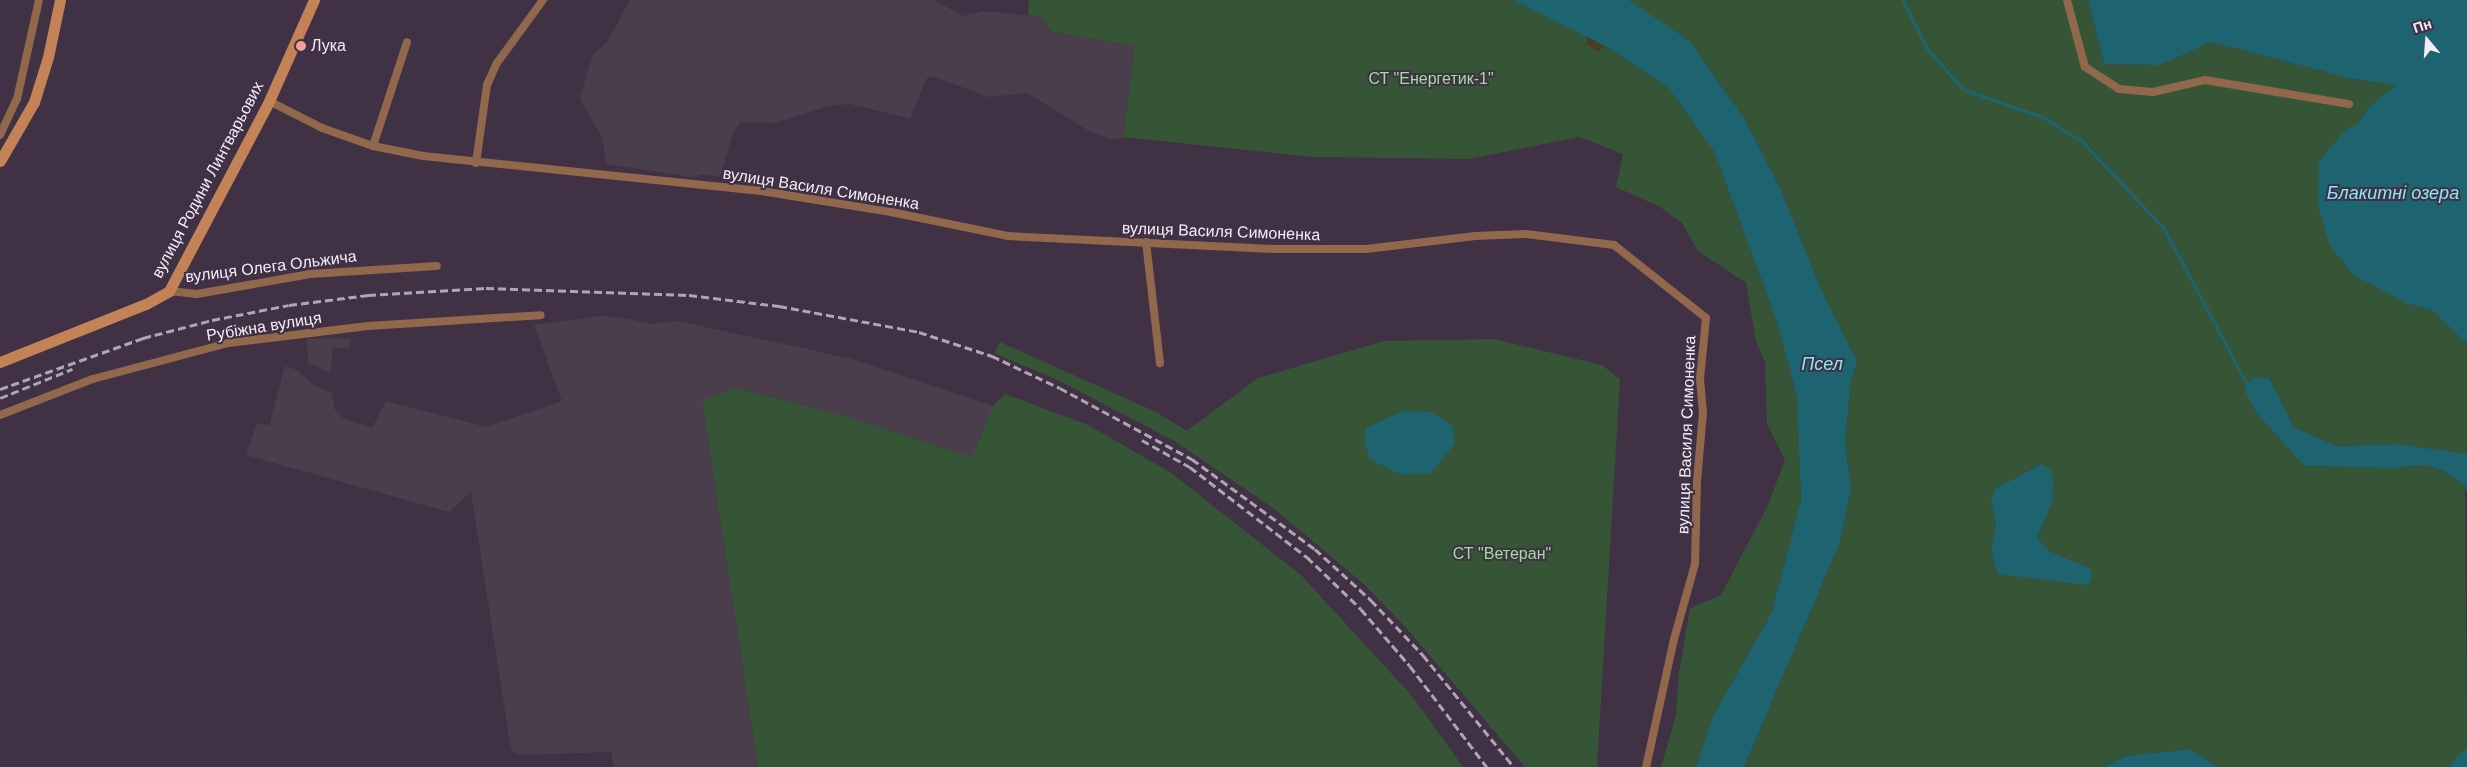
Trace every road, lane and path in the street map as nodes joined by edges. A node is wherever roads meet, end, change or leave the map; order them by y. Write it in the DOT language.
graph roads {
  1 [pos="40,0"];
  2 [pos="60,0"];
  3 [pos="314,0"];
  4 [pos="543,0"];
  5 [pos="2066,0"];
  6 [pos="407,42"];
  7 [pos="269,101"];
  8 [pos="2349,104"];
  9 [pos="0,135"];
  10 [pos="373,146"];
  11 [pos="0,161"];
  12 [pos="476,163"];
  13 [pos="1146,242"];
  14 [pos="437,266"];
  15 [pos="168,291"];
  16 [pos="541,315"];
  17 [pos="0,362"];
  18 [pos="1160,363"];
  19 [pos="0,415"];
  20 [pos="1646,767"];
  1 -- 9 [label="street"];
  2 -- 11 [label="main road"];
  3 -- 7 [label="main road, вулиця Родини Линтварьових"];
  4 -- 12 [label="street"];
  5 -- 8 [label="street"];
  6 -- 10 [label="street"];
  7 -- 10 [label="street, вулиця Василя Симоненка"];
  7 -- 15 [label="main road, вулиця Родини Линтварьових"];
  10 -- 12 [label="street, вулиця Василя Симоненка"];
  12 -- 13 [label="street, вулиця Василя Симоненка"];
  13 -- 18 [label="street"];
  13 -- 20 [label="street, вулиця Василя Симоненка"];
  14 -- 15 [label="street, вулиця Олега Ольжича"];
  15 -- 17 [label="main road, вулиця Родини Линтварьових"];
  16 -- 19 [label="street, Рубіжна вулиця"];
}
